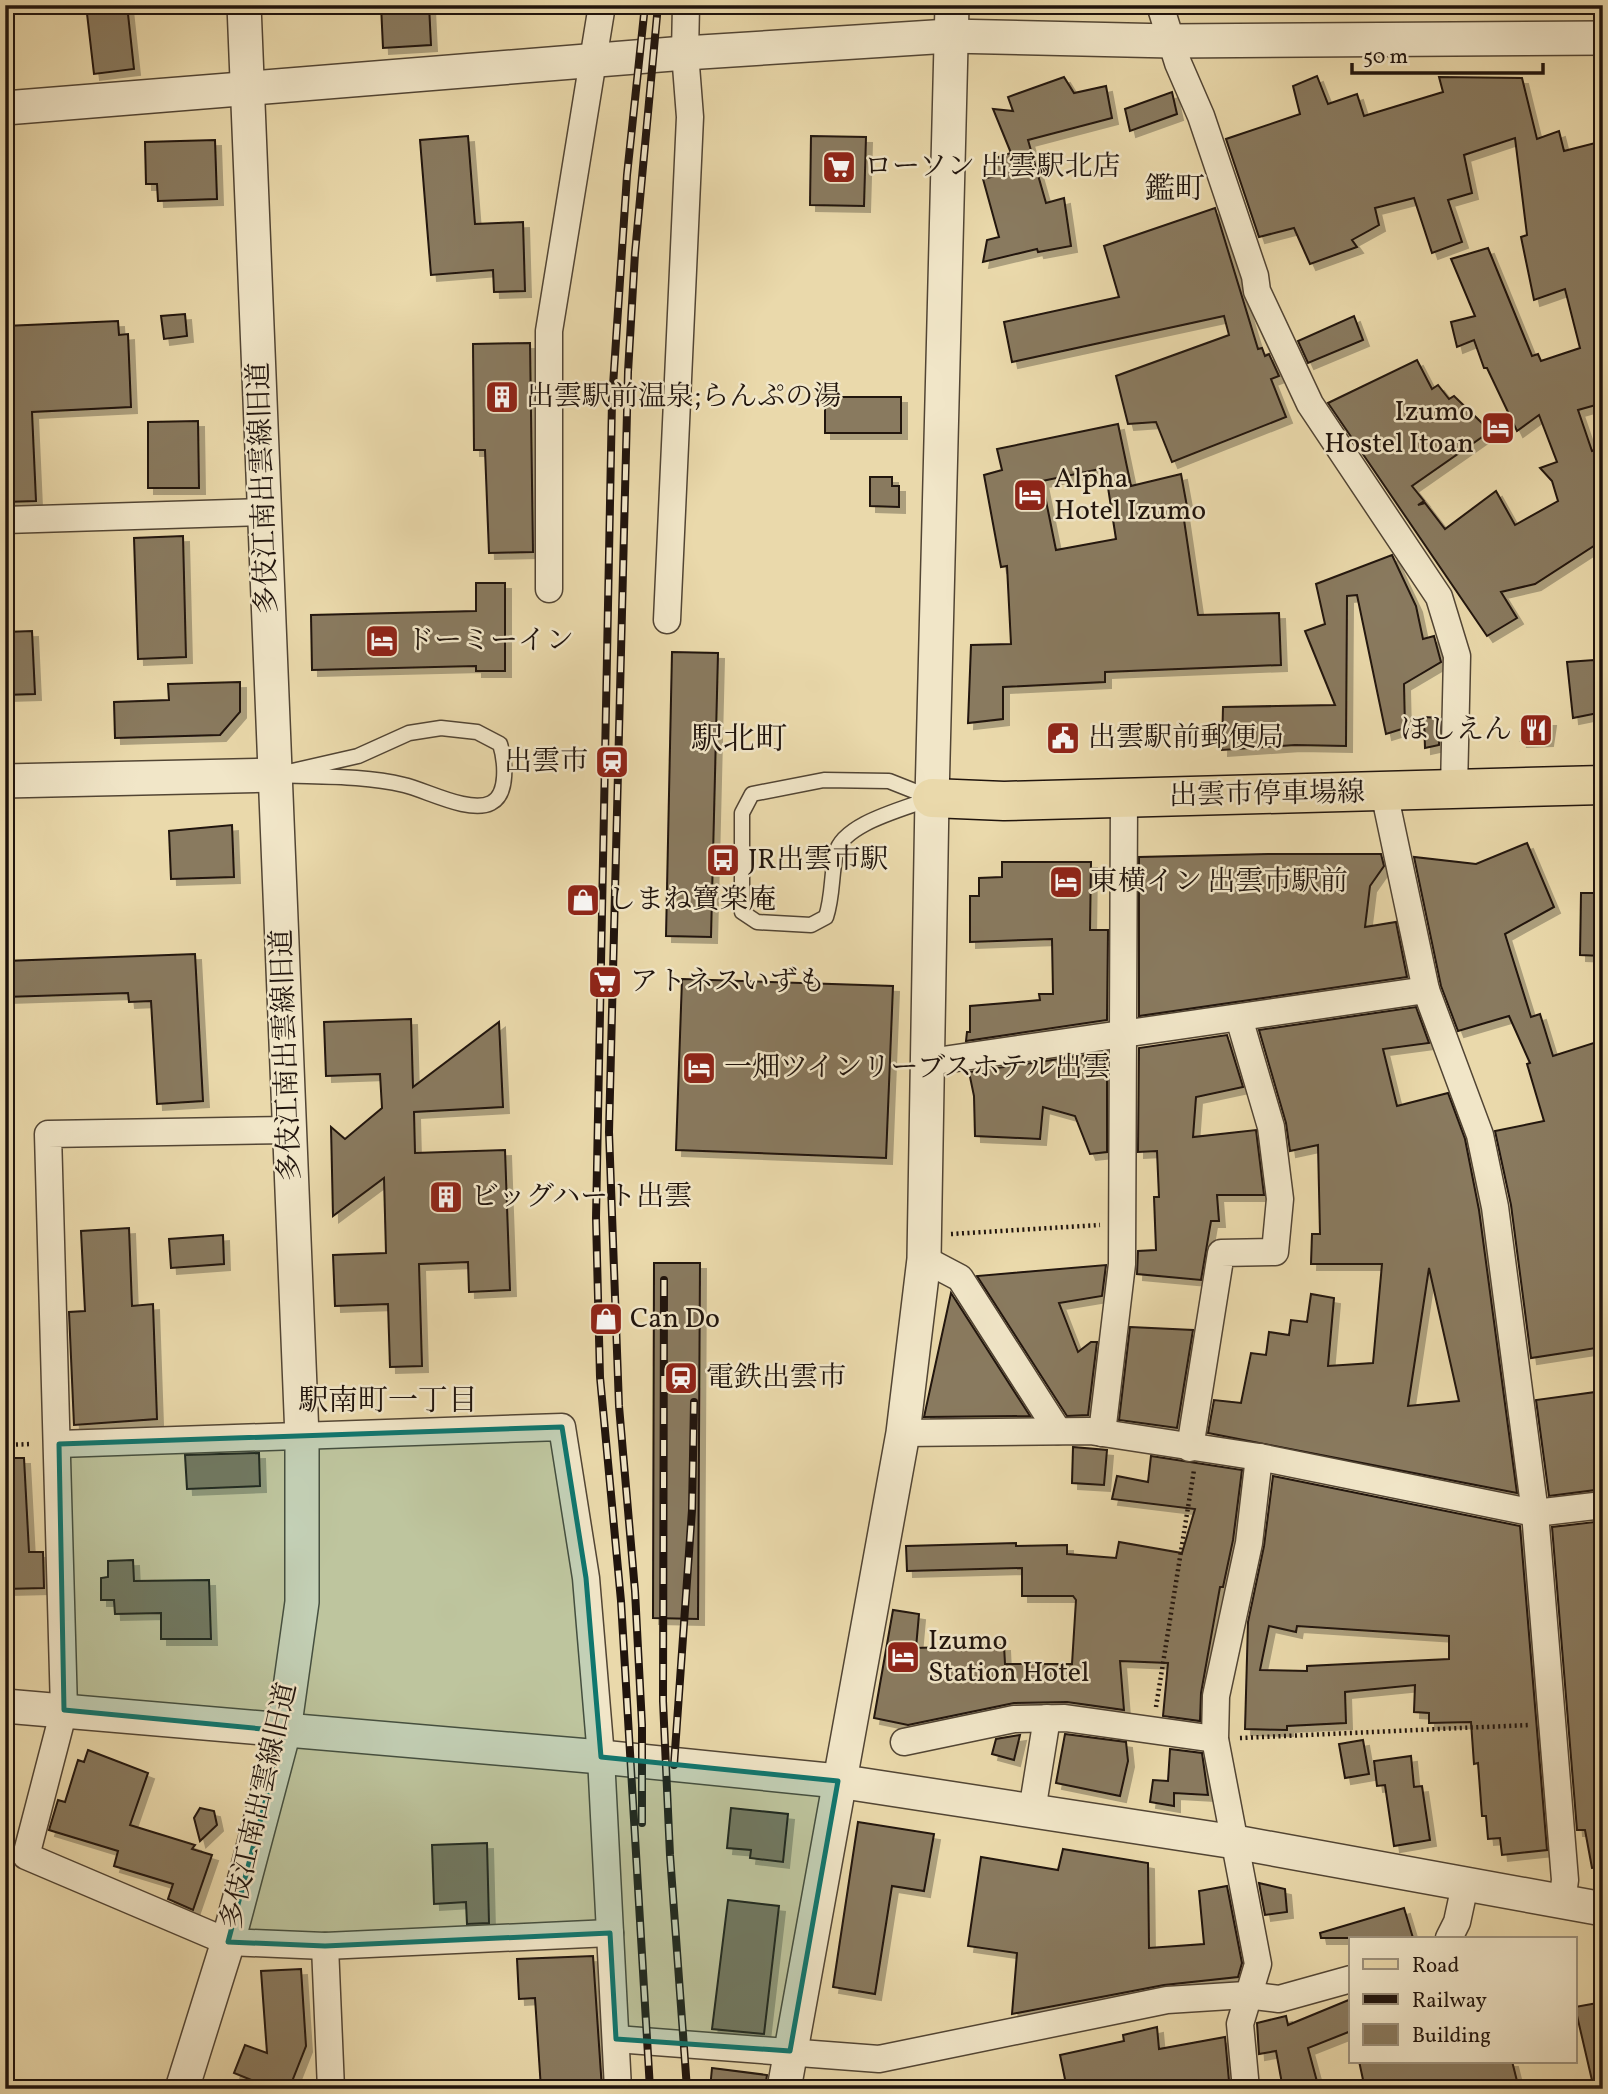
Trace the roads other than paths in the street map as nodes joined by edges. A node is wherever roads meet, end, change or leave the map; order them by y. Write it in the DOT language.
graph roads {
  1 [pos="244,5"];
  2 [pos="603,5"];
  3 [pos="686,5"];
  4 [pos="1160,5"];
  5 [pos="950,21"];
  6 [pos="1603,37"];
  7 [pos="1171,41"];
  8 [pos="685,53"];
  9 [pos="593,62"];
  10 [pos="249,90"];
  11 [pos="5,108"];
  12 [pos="265,512"];
  13 [pos="5,520"];
  14 [pos="550,589"];
  15 [pos="667,620"];
  16 [pos="275,775"];
  17 [pos="5,781"];
  18 [pos="1603,785"];
  19 [pos="1454,789"];
  20 [pos="1384,792"];
  21 [pos="932,798"];
  22 [pos="1124,798"];
  23 [pos="1426,990"];
  24 [pos="1239,1018"];
  25 [pos="1122,1035"];
  26 [pos="929,1062"];
  27 [pos="290,1130"];
  28 [pos="924,1247"];
  29 [pos="1058,1431"];
  30 [pos="903,1433"];
  31 [pos="1102,1433"];
  32 [pos="302,1437"];
  33 [pos="59,1444"];
  34 [pos="1194,1448"];
  35 [pos="1259,1457"];
  36 [pos="1603,1505"];
  37 [pos="1535,1513"];
  38 [pos="5,1706"];
  39 [pos="64,1710"];
  40 [pos="1047,1718"];
  41 [pos="284,1731"];
  42 [pos="1214,1739"];
  43 [pos="904,1742"];
  44 [pos="601,1757"];
  45 [pos="838,1781"];
  46 [pos="1032,1811"];
  47 [pos="1235,1842"];
  48 [pos="1465,1885"];
  49 [pos="1562,1902"];
  50 [pos="1603,1909"];
  51 [pos="610,1933"];
  52 [pos="1450,1937"];
  53 [pos="228,1942"];
  54 [pos="324,1946"];
  55 [pos="1349,1980"];
  56 [pos="1246,1995"];
  57 [pos="616,2039"];
  58 [pos="790,2051"];
  59 [pos="182,2089"];
  60 [pos="331,2089"];
  61 [pos="618,2089"];
  62 [pos="784,2089"];
  63 [pos="1246,2089"];
  1 -- 10 [label="street, 多伎江南出雲線旧道"];
  2 -- 9 [label="street"];
  3 -- 8 [label="street"];
  4 -- 7 [label="street"];
  5 -- 7 [label="street"];
  5 -- 8 [label="street"];
  5 -- 21 [label="street"];
  6 -- 7 [label="street"];
  7 -- 19 [label="street"];
  8 -- 9 [label="street"];
  8 -- 15 [label="street"];
  9 -- 10 [label="street"];
  9 -- 14 [label="street"];
  10 -- 11 [label="street"];
  10 -- 12 [label="street, 多伎江南出雲線旧道"];
  12 -- 13 [label="street"];
  12 -- 16 [label="street, 多伎江南出雲線旧道"];
  16 -- 16 [label="lane"];
  16 -- 17 [label="street"];
  16 -- 27 [label="street, 多伎江南出雲線旧道"];
  18 -- 19 [label="main road, 出雲市停車場線"];
  19 -- 20 [label="main road, 出雲市停車場線"];
  20 -- 22 [label="main road, 出雲市停車場線"];
  20 -- 23 [label="street"];
  21 -- 21 [label="lane"];
  21 -- 22 [label="main road, 出雲市停車場線"];
  21 -- 26 [label="street"];
  22 -- 25 [label="street"];
  23 -- 24 [label="street"];
  23 -- 37 [label="street"];
  24 -- 25 [label="street"];
  24 -- 34 [label="street"];
  25 -- 26 [label="street"];
  25 -- 31 [label="street"];
  26 -- 28 [label="street"];
  27 -- 32 [label="street, 多伎江南出雲線旧道"];
  27 -- 33 [label="street"];
  28 -- 29 [label="street"];
  28 -- 30 [label="street"];
  29 -- 30 [label="street"];
  29 -- 31 [label="street"];
  30 -- 45 [label="street"];
  31 -- 34 [label="street"];
  32 -- 33 [label="street"];
  32 -- 41 [label="street, 多伎江南出雲線旧道"];
  32 -- 44 [label="street"];
  33 -- 39 [label="street"];
  34 -- 35 [label="street"];
  35 -- 37 [label="street"];
  35 -- 42 [label="street"];
  36 -- 37 [label="street"];
  37 -- 49 [label="street"];
  38 -- 39 [label="street"];
  39 -- 41 [label="street"];
  39 -- 53 [label="street"];
  40 -- 42 [label="street"];
  40 -- 43 [label="street"];
  40 -- 46 [label="street"];
  41 -- 44 [label="street"];
  41 -- 53 [label="street, 多伎江南出雲線旧道"];
  42 -- 47 [label="street"];
  44 -- 45 [label="street"];
  44 -- 51 [label="street"];
  45 -- 46 [label="street"];
  45 -- 58 [label="street"];
  46 -- 47 [label="street"];
  47 -- 48 [label="street"];
  47 -- 56 [label="street"];
  48 -- 49 [label="street"];
  48 -- 52 [label="street"];
  49 -- 50 [label="street"];
  51 -- 54 [label="street"];
  51 -- 57 [label="street"];
  53 -- 54 [label="street"];
  53 -- 59 [label="street, 多伎江南出雲線旧道"];
  54 -- 60 [label="street"];
  55 -- 56 [label="street"];
  56 -- 58 [label="street"];
  56 -- 63 [label="street"];
  57 -- 58 [label="street"];
  57 -- 61 [label="street"];
  58 -- 62 [label="street"];
}
